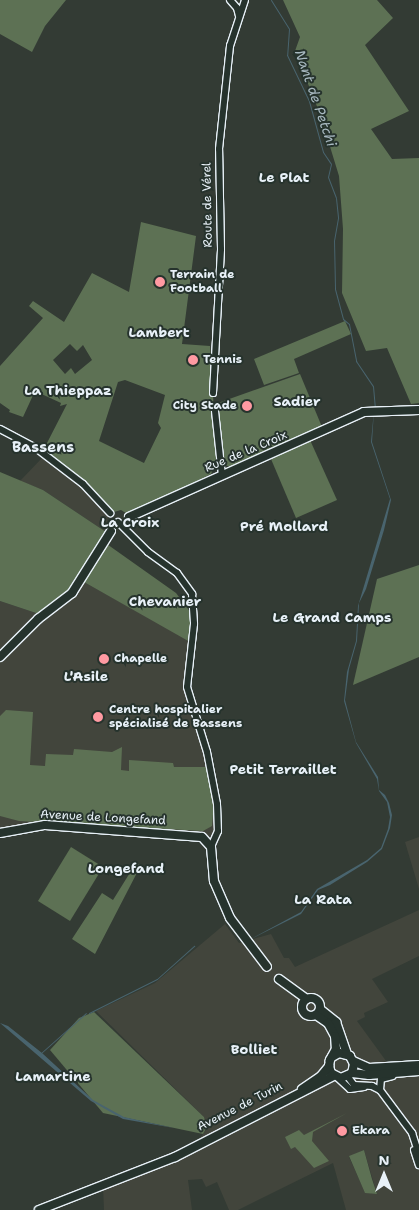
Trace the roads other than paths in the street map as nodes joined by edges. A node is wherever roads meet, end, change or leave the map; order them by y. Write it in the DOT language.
graph roads {
  1 [pos="230,0"];
  2 [pos="244,2"];
  3 [pos="236,6"];
  4 [pos="239,17"];
  5 [pos="213,393"];
  6 [pos="419,410"];
  7 [pos="215,411"];
  8 [pos="0,429"];
  9 [pos="222,475"];
  10 [pos="110,513"];
  11 [pos="129,517"];
  12 [pos="118,522"];
  13 [pos="111,531"];
  14 [pos="0,657"];
  15 [pos="0,833"];
  16 [pos="0,838"];
  17 [pos="206,844"];
  18 [pos="266,969"];
  19 [pos="277,981"];
  20 [pos="305,1002"];
  21 [pos="318,1012"];
  22 [pos="347,1054"];
  23 [pos="332,1057"];
  24 [pos="353,1061"];
  25 [pos="419,1065"];
  26 [pos="329,1066"];
  27 [pos="415,1072"];
  28 [pos="350,1075"];
  29 [pos="336,1077"];
  30 [pos="367,1086"];
  31 [pos="380,1090"];
  32 [pos="221,1130"];
  33 [pos="211,1139"];
  34 [pos="411,1139"];
  35 [pos="419,1155"];
  36 [pos="158,1162"];
  37 [pos="419,1165"];
  38 [pos="39,1210"];
  1 -- 3 [label="street"];
  2 -- 3 [label="street"];
  2 -- 4 [label="street, Route de Vérel"];
  3 -- 4 [label="street"];
  4 -- 5 [label="street, Route de Vérel"];
  6 -- 9 [label="main road, Rue de la Croix"];
  7 -- 9 [label="street"];
  8 -- 10 [label="street"];
  9 -- 11 [label="main road, Rue de la Croix"];
  12 -- 17 [label="street"];
  13 -- 14 [label="main road"];
  15 -- 17 [label="main road, Avenue de Longefand"];
  16 -- 17 [label="main road, Avenue de Longefand"];
  17 -- 18 [label="main road"];
  19 -- 20 [label="main road"];
  20 -- 21 [label="main road"];
  20 -- 21 [label="main road"];
  21 -- 22 [label="main road"];
  21 -- 23 [label="main road"];
  22 -- 23 [label="main road"];
  22 -- 24 [label="main road"];
  23 -- 26 [label="main road"];
  24 -- 25 [label="main road"];
  24 -- 28 [label="main road"];
  26 -- 29 [label="main road"];
  26 -- 32 [label="main road, Avenue de Turin"];
  27 -- 28 [label="main road"];
  27 -- 31 [label="street"];
  28 -- 29 [label="main road"];
  28 -- 30 [label="street"];
  29 -- 30 [label="street"];
  29 -- 33 [label="main road, Avenue de Turin"];
  30 -- 31 [label="street"];
  31 -- 34 [label="street"];
  32 -- 33 [label="main road"];
  32 -- 36 [label="main road, Avenue de Turin"];
  33 -- 36 [label="main road, Avenue de Turin"];
  34 -- 35 [label="street"];
  34 -- 37 [label="street"];
  36 -- 38 [label="main road, Avenue de Turin"];
}
